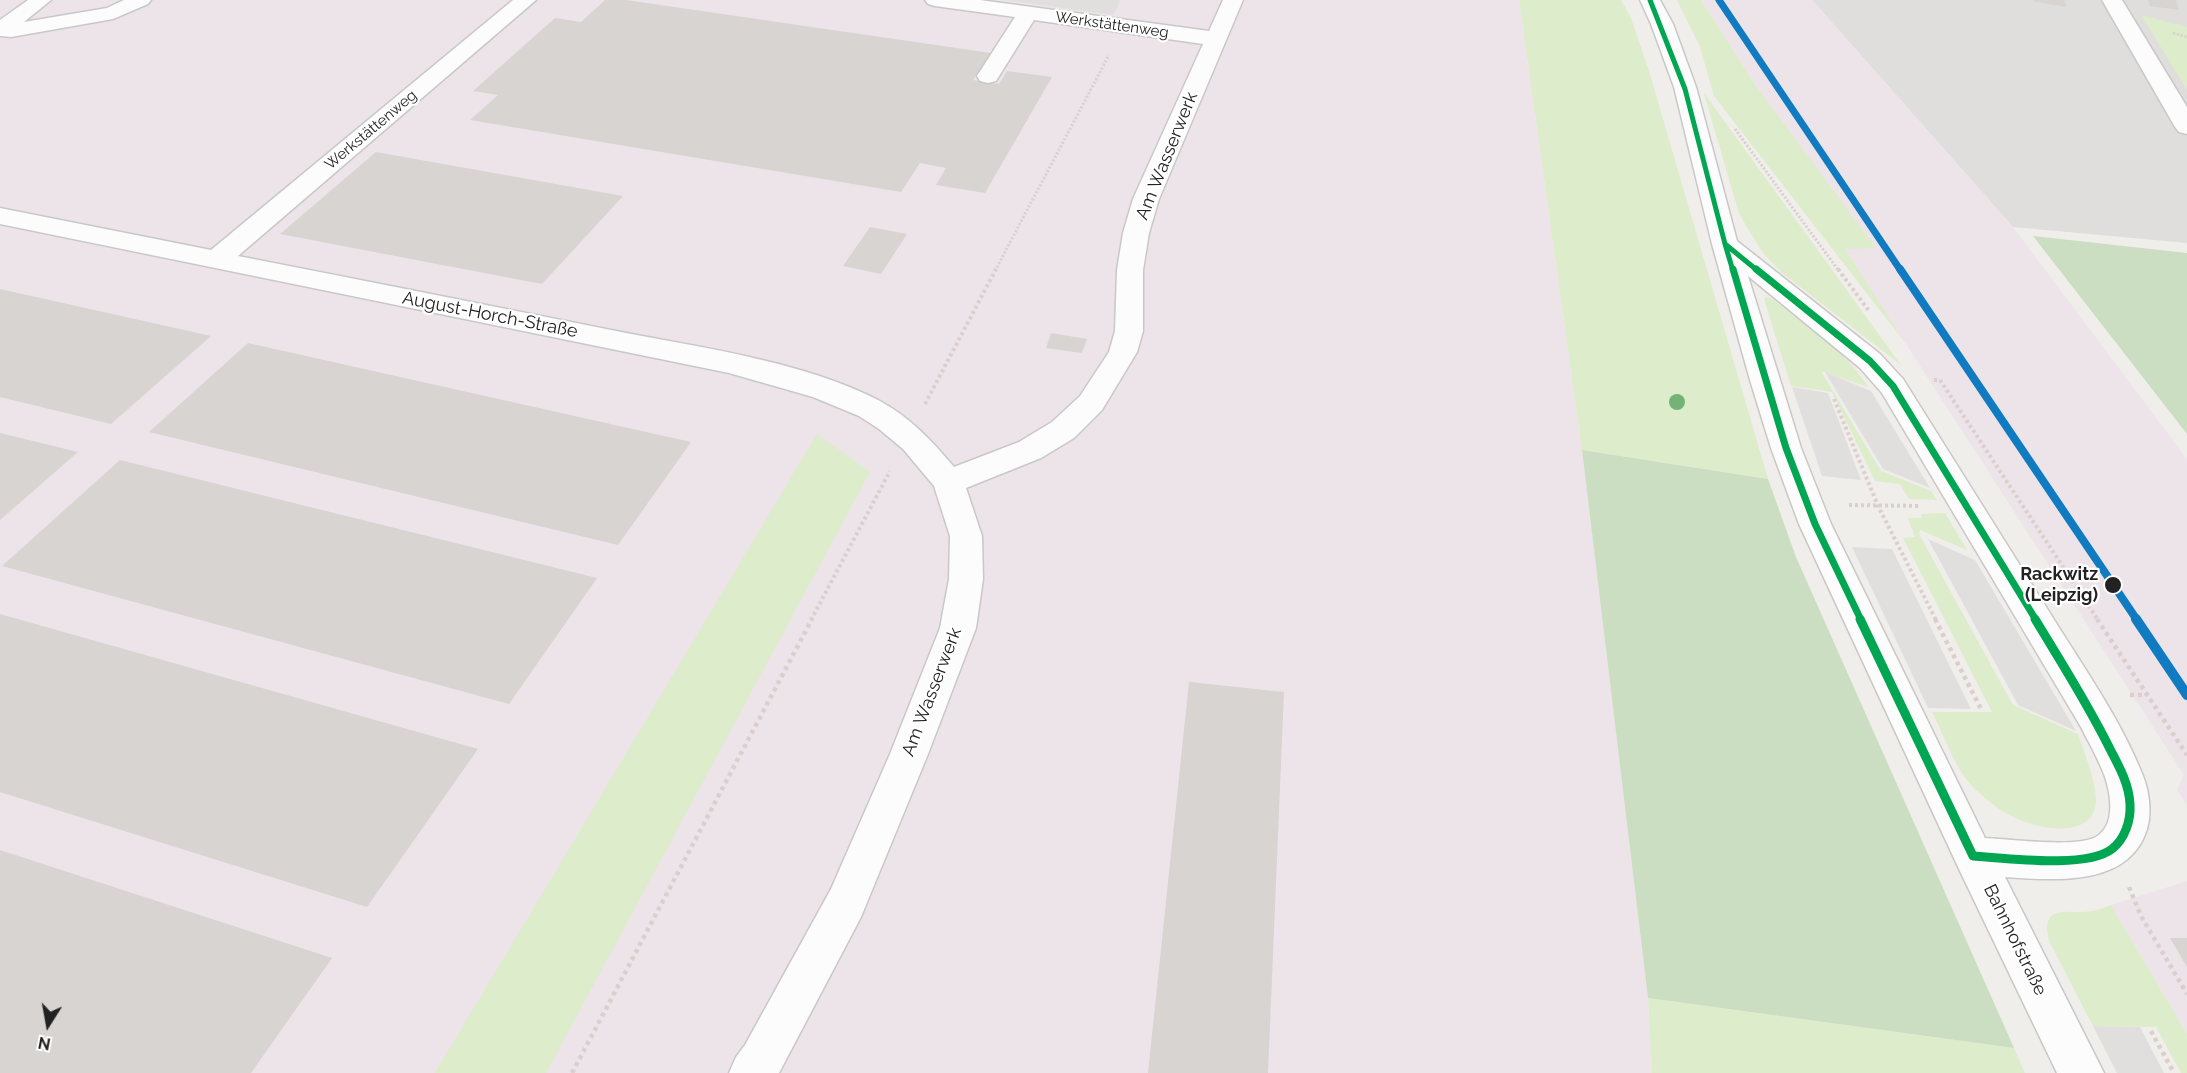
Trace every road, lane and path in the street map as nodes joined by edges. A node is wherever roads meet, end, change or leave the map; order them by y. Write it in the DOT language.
graph roads {
  1 [pos="85,0"];
  2 [pos="141,0"];
  3 [pos="526,0"];
  4 [pos="935,0"];
  5 [pos="1233,0"];
  6 [pos="1650,0"];
  7 [pos="2112,0"];
  8 [pos="38,8"];
  9 [pos="1028,13"];
  10 [pos="1124,26"];
  11 [pos="4,32"];
  12 [pos="1217,39"];
  13 [pos="988,76"];
  14 [pos="1734,127"];
  15 [pos="2187,127"];
  16 [pos="0,216"];
  17 [pos="1725,244"];
  18 [pos="215,261"];
  19 [pos="1870,312"];
  20 [pos="1929,380"];
  21 [pos="1833,399"];
  22 [pos="909,436"];
  23 [pos="948,482"];
  24 [pos="1981,709"];
  25 [pos="2187,755"];
  26 [pos="2112,849"];
  27 [pos="1973,856"];
  28 [pos="2187,994"];
  29 [pos="2151,1031"];
  30 [pos="572,1073"];
  31 [pos="752,1073"];
  32 [pos="2081,1073"];
  33 [pos="2174,1073"];
  1 -- 8 [label="street"];
  2 -- 11 [label="street"];
  3 -- 18 [label="street, Werkstättenweg"];
  4 -- 9 [label="street, Werkstättenweg"];
  5 -- 12 [label="street, Am Wasserwerk"];
  6 -- 17 [label="street, Bahnhofstraße"];
  7 -- 15 [label="street"];
  8 -- 11 [label="street"];
  9 -- 10 [label="street, Werkstättenweg"];
  9 -- 13 [label="street"];
  10 -- 12 [label="street, Werkstättenweg"];
  10 -- 22 [label="path"];
  12 -- 23 [label="street, Am Wasserwerk"];
  14 -- 19 [label="path"];
  16 -- 18 [label="street, August-Horch-Straße"];
  17 -- 26 [label="street"];
  17 -- 27 [label="street, Bahnhofstraße"];
  18 -- 22 [label="street, August-Horch-Straße"];
  20 -- 25 [label="path"];
  21 -- 24 [label="path"];
  22 -- 23 [label="street, August-Horch-Straße"];
  22 -- 30 [label="path"];
  23 -- 31 [label="street, Am Wasserwerk"];
  26 -- 27 [label="street"];
  26 -- 28 [label="path"];
  27 -- 32 [label="street, Bahnhofstraße"];
  29 -- 33 [label="path"];
}
